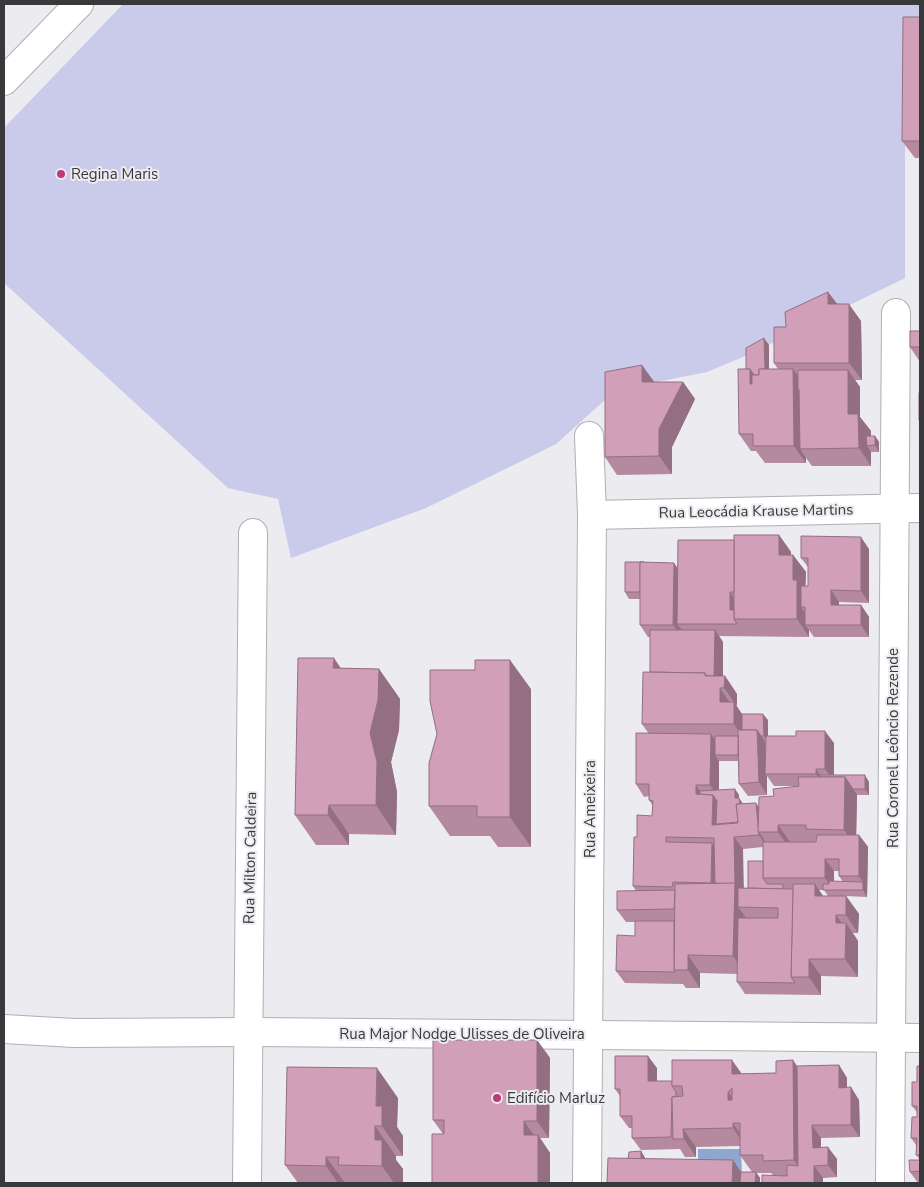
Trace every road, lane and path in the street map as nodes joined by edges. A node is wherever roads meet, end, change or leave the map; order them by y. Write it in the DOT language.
graph roads {
  1 [pos="79,4"];
  2 [pos="4,81"];
  3 [pos="896,313"];
  4 [pos="589,436"];
  5 [pos="907,508"];
  6 [pos="592,515"];
  7 [pos="253,533"];
  8 [pos="4,1030"];
  9 [pos="249,1032"];
  10 [pos="588,1035"];
  11 [pos="891,1038"];
  12 [pos="920,1038"];
  13 [pos="247,1183"];
  14 [pos="587,1183"];
  15 [pos="890,1183"];
  1 -- 2 [label="street"];
  3 -- 5 [label="street, Rua Coronel Leôncio Rezende"];
  4 -- 6 [label="street, Rua Ameixeira"];
  5 -- 6 [label="street, Rua Leocádia Krause Martins"];
  5 -- 11 [label="street, Rua Coronel Leôncio Rezende"];
  6 -- 10 [label="street, Rua Ameixeira"];
  7 -- 9 [label="street, Rua Milton Caldeira"];
  8 -- 9 [label="street, Rua Major Nodge Ulisses de Oliveira"];
  9 -- 10 [label="street, Rua Major Nodge Ulisses de Oliveira"];
  9 -- 13 [label="street, Rua Milton Caldeira"];
  10 -- 11 [label="street, Rua Major Nodge Ulisses de Oliveira"];
  10 -- 14 [label="street, Rua Ameixeira"];
  11 -- 12 [label="street, Rua Major Nodge Ulisses de Oliveira"];
  11 -- 15 [label="street, Rua Coronel Leôncio Rezende"];
}
